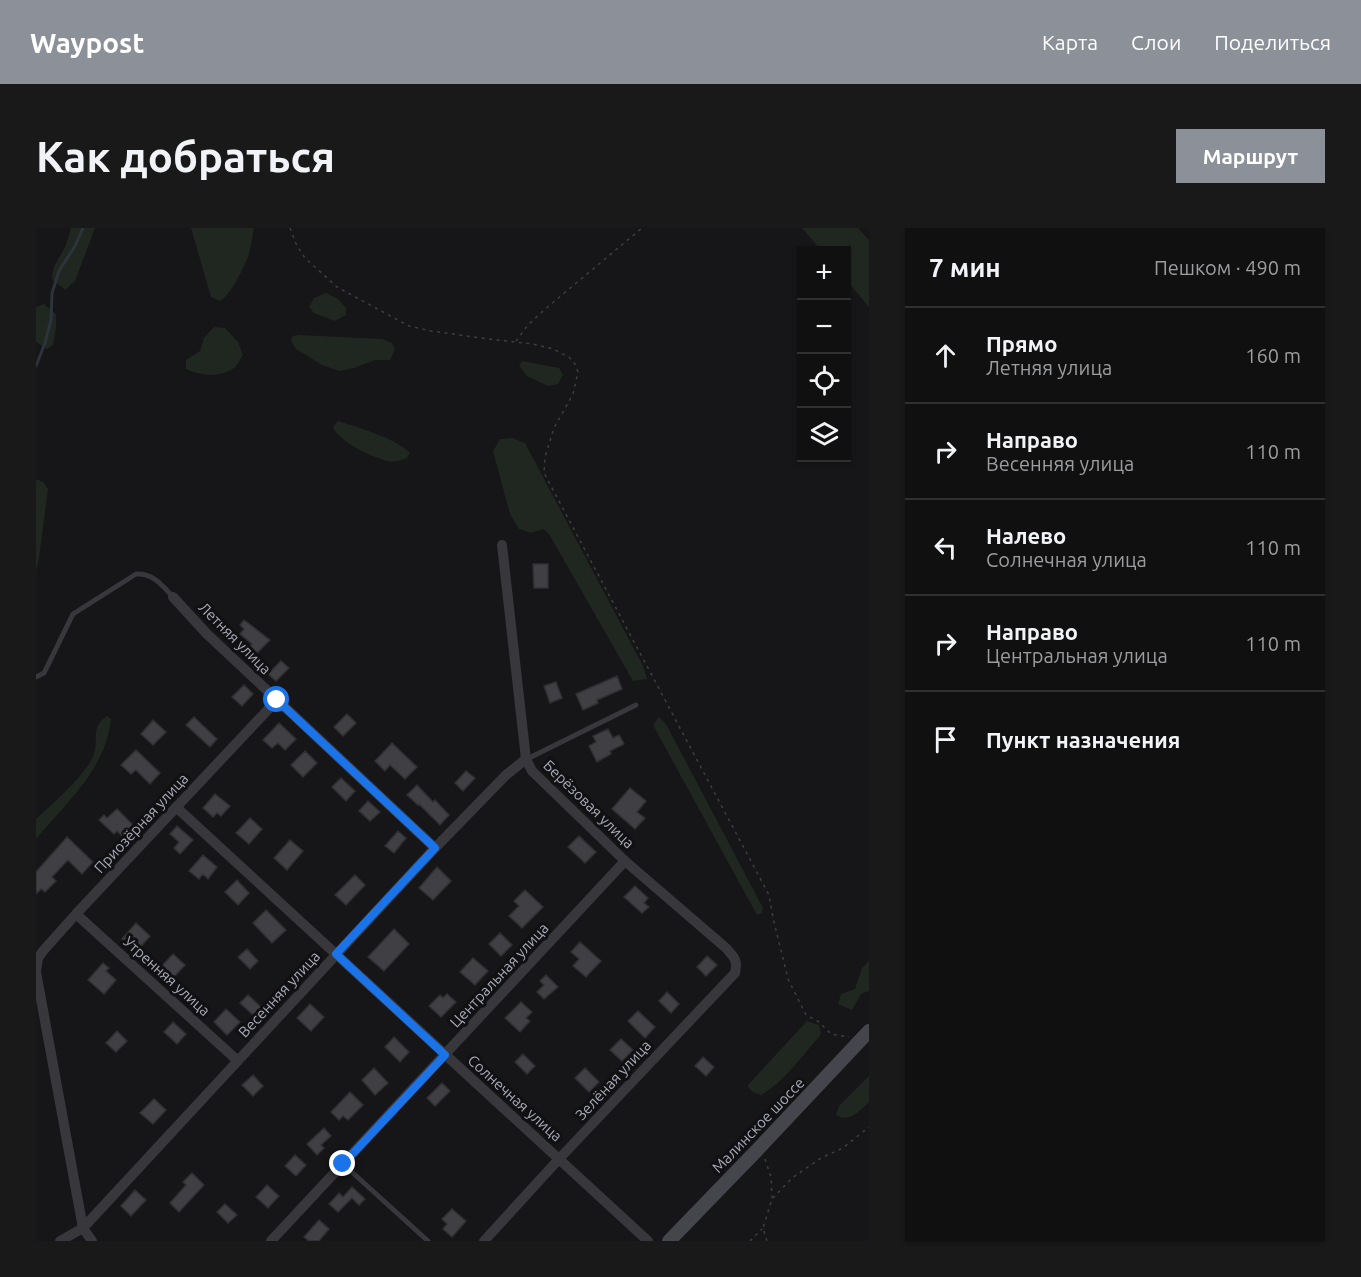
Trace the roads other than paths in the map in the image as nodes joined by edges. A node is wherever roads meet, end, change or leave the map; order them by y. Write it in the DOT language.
graph roads {
  1 [pos="502,544"];
  2 [pos="172,597"];
  3 [pos="36,677"];
  4 [pos="277,700"];
  5 [pos="636,705"];
  6 [pos="526,759"];
  7 [pos="176,807"];
  8 [pos="435,848"];
  9 [pos="625,861"];
  10 [pos="76,914"];
  11 [pos="336,954"];
  12 [pos="737,966"];
  13 [pos="36,971"];
  14 [pos="866,1035"];
  15 [pos="445,1055"];
  16 [pos="238,1061"];
  17 [pos="559,1159"];
  18 [pos="343,1164"];
  19 [pos="83,1228"];
  20 [pos="60,1241"];
  21 [pos="92,1241"];
  22 [pos="271,1241"];
  23 [pos="428,1241"];
  24 [pos="484,1241"];
  25 [pos="648,1241"];
  26 [pos="669,1241"];
  1 -- 6 [label="street, Берёзовая улица"];
  2 -- 3 [label="lane"];
  2 -- 4 [label="street, Летняя улица"];
  4 -- 7 [label="street, Приозёрная улица"];
  4 -- 8 [label="street, Летняя улица"];
  5 -- 6 [label="lane"];
  6 -- 8 [label="street, Весенняя улица"];
  6 -- 9 [label="street, Берёзовая улица"];
  7 -- 10 [label="street, Приозёрная улица"];
  7 -- 11 [label="street, Солнечная улица"];
  8 -- 11 [label="street, Весенняя улица"];
  9 -- 12 [label="street, Берёзовая улица"];
  9 -- 15 [label="street, Центральная улица"];
  10 -- 13 [label="street, Приозёрная улица"];
  10 -- 16 [label="street, Утренняя улица"];
  11 -- 15 [label="street, Солнечная улица"];
  11 -- 16 [label="street, Весенняя улица"];
  12 -- 17 [label="street, Зелёная улица"];
  13 -- 19 [label="street, Приозёрная улица"];
  14 -- 26 [label="main road, Малинское шоссе"];
  15 -- 17 [label="street, Солнечная улица"];
  15 -- 18 [label="street, Центральная улица"];
  16 -- 19 [label="street, Весенняя улица"];
  17 -- 24 [label="street, Зелёная улица"];
  17 -- 25 [label="street, Солнечная улица"];
  18 -- 22 [label="street, Центральная улица"];
  18 -- 23 [label="lane"];
  19 -- 20 [label="street, Весенняя улица"];
  19 -- 21 [label="street"];
}
